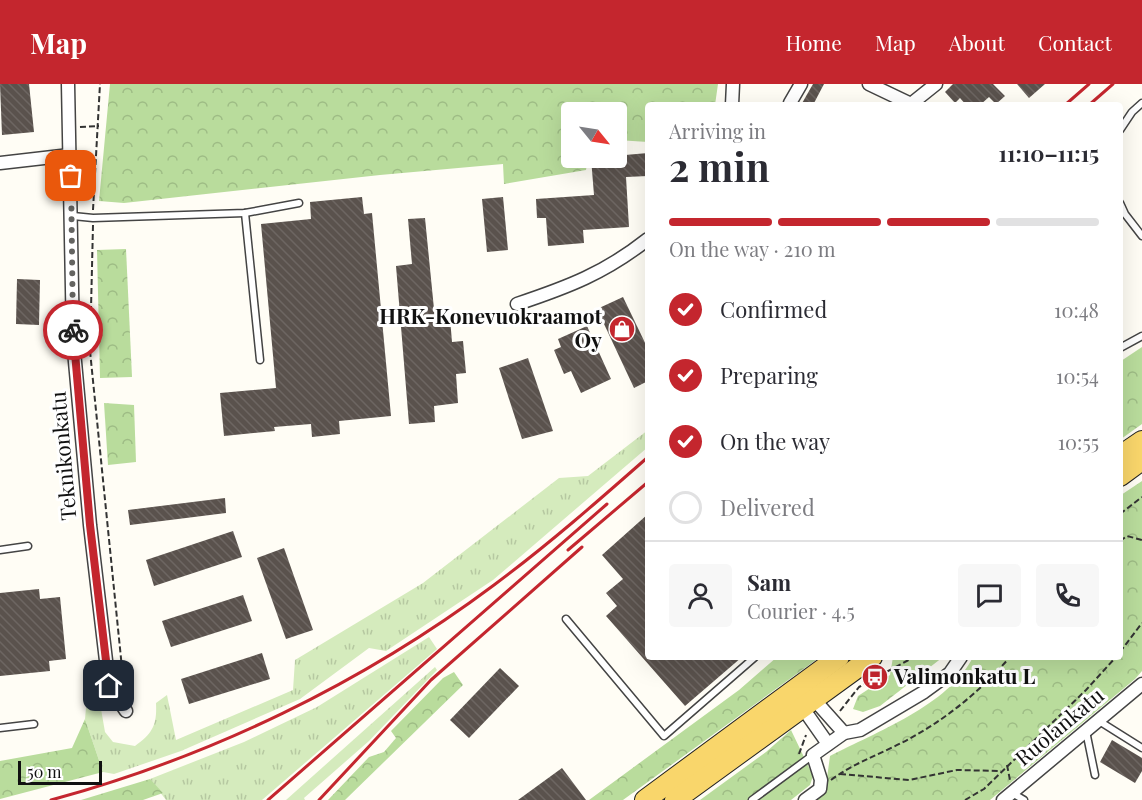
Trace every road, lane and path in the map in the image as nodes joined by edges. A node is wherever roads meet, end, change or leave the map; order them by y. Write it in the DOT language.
graph roads {
  1 [pos="68,84"];
  2 [pos="100,84"];
  3 [pos="733,84"];
  4 [pos="801,84"];
  5 [pos="869,84"];
  6 [pos="936,84"];
  7 [pos="732,102"];
  8 [pos="791,102"];
  9 [pos="908,102"];
  10 [pos="914,102"];
  11 [pos="1142,103"];
  12 [pos="99,126"];
  13 [pos="1123,126"];
  14 [pos="69,128"];
  15 [pos="70,155"];
  16 [pos="0,163"];
  17 [pos="300,203"];
  18 [pos="1123,210"];
  19 [pos="245,213"];
  20 [pos="73,216"];
  21 [pos="93,218"];
  22 [pos="1142,237"];
  23 [pos="645,241"];
  24 [pos="516,304"];
  25 [pos="1142,336"];
  26 [pos="1123,346"];
  27 [pos="260,360"];
  28 [pos="1142,441"];
  29 [pos="1123,454"];
  30 [pos="1142,460"];
  31 [pos="1123,474"];
  32 [pos="1142,497"];
  33 [pos="1123,512"];
  34 [pos="1123,539"];
  35 [pos="1142,540"];
  36 [pos="28,546"];
  37 [pos="0,550"];
  38 [pos="566,619"];
  39 [pos="1142,622"];
  40 [pos="1123,648"];
  41 [pos="752,660"];
  42 [pos="835,660"];
  43 [pos="868,660"];
  44 [pos="908,660"];
  45 [pos="959,660"];
  46 [pos="1007,660"];
  47 [pos="1113,660"];
  48 [pos="1142,684"];
  49 [pos="124,688"];
  50 [pos="797,688"];
  51 [pos="808,703"];
  52 [pos="126,711"];
  53 [pos="831,717"];
  54 [pos="1098,720"];
  55 [pos="34,724"];
  56 [pos="0,728"];
  57 [pos="816,728"];
  58 [pos="1086,731"];
  59 [pos="844,733"];
  60 [pos="828,744"];
  61 [pos="1142,748"];
  62 [pos="808,759"];
  63 [pos="1002,771"];
  64 [pos="840,774"];
  65 [pos="1095,775"];
  66 [pos="820,789"];
  67 [pos="1009,798"];
  68 [pos="645,800"];
  69 [pos="675,800"];
  70 [pos="752,800"];
  71 [pos="805,800"];
  72 [pos="965,800"];
  73 [pos="1024,800"];
  1 -- 14 [label="street, Teknikonkatu"];
  2 -- 12 [label="path"];
  3 -- 7 [label="street"];
  4 -- 8 [label="street"];
  5 -- 9 [label="street"];
  6 -- 10 [label="street"];
  11 -- 13 [label="lane"];
  12 -- 14 [label="path"];
  12 -- 21 [label="path"];
  14 -- 15 [label="street, Teknikonkatu"];
  15 -- 16 [label="street"];
  15 -- 20 [label="street, Teknikonkatu"];
  17 -- 19 [label="lane"];
  18 -- 22 [label="lane"];
  19 -- 21 [label="lane"];
  19 -- 27 [label="lane"];
  20 -- 21 [label="lane"];
  20 -- 52 [label="street, Teknikonkatu"];
  21 -- 49 [label="path"];
  23 -- 24 [label="street"];
  25 -- 26 [label="lane"];
  28 -- 29 [label="main road"];
  30 -- 31 [label="main road"];
  32 -- 33 [label="path"];
  34 -- 35 [label="path"];
  36 -- 37 [label="lane"];
  38 -- 41 [label="lane"];
  39 -- 40 [label="path"];
  42 -- 50 [label="main road"];
  43 -- 51 [label="main road"];
  44 -- 53 [label="path"];
  45 -- 59 [label="street"];
  46 -- 64 [label="path"];
  47 -- 63 [label="path"];
  48 -- 54 [label="street, Ruolankatu"];
  50 -- 51 [label="street"];
  50 -- 68 [label="main road"];
  51 -- 53 [label="street"];
  51 -- 57 [label="street"];
  51 -- 69 [label="main road"];
  53 -- 59 [label="street"];
  54 -- 58 [label="street, Ruolankatu"];
  54 -- 61 [label="lane"];
  55 -- 56 [label="lane"];
  57 -- 60 [label="street"];
  57 -- 62 [label="path"];
  58 -- 65 [label="lane"];
  58 -- 67 [label="street, Ruolankatu"];
  59 -- 60 [label="street"];
  60 -- 62 [label="street"];
  62 -- 66 [label="street"];
  62 -- 70 [label="lane"];
  63 -- 64 [label="path"];
  63 -- 72 [label="path"];
  64 -- 66 [label="path"];
  66 -- 71 [label="street"];
  67 -- 73 [label="lane"];
}
